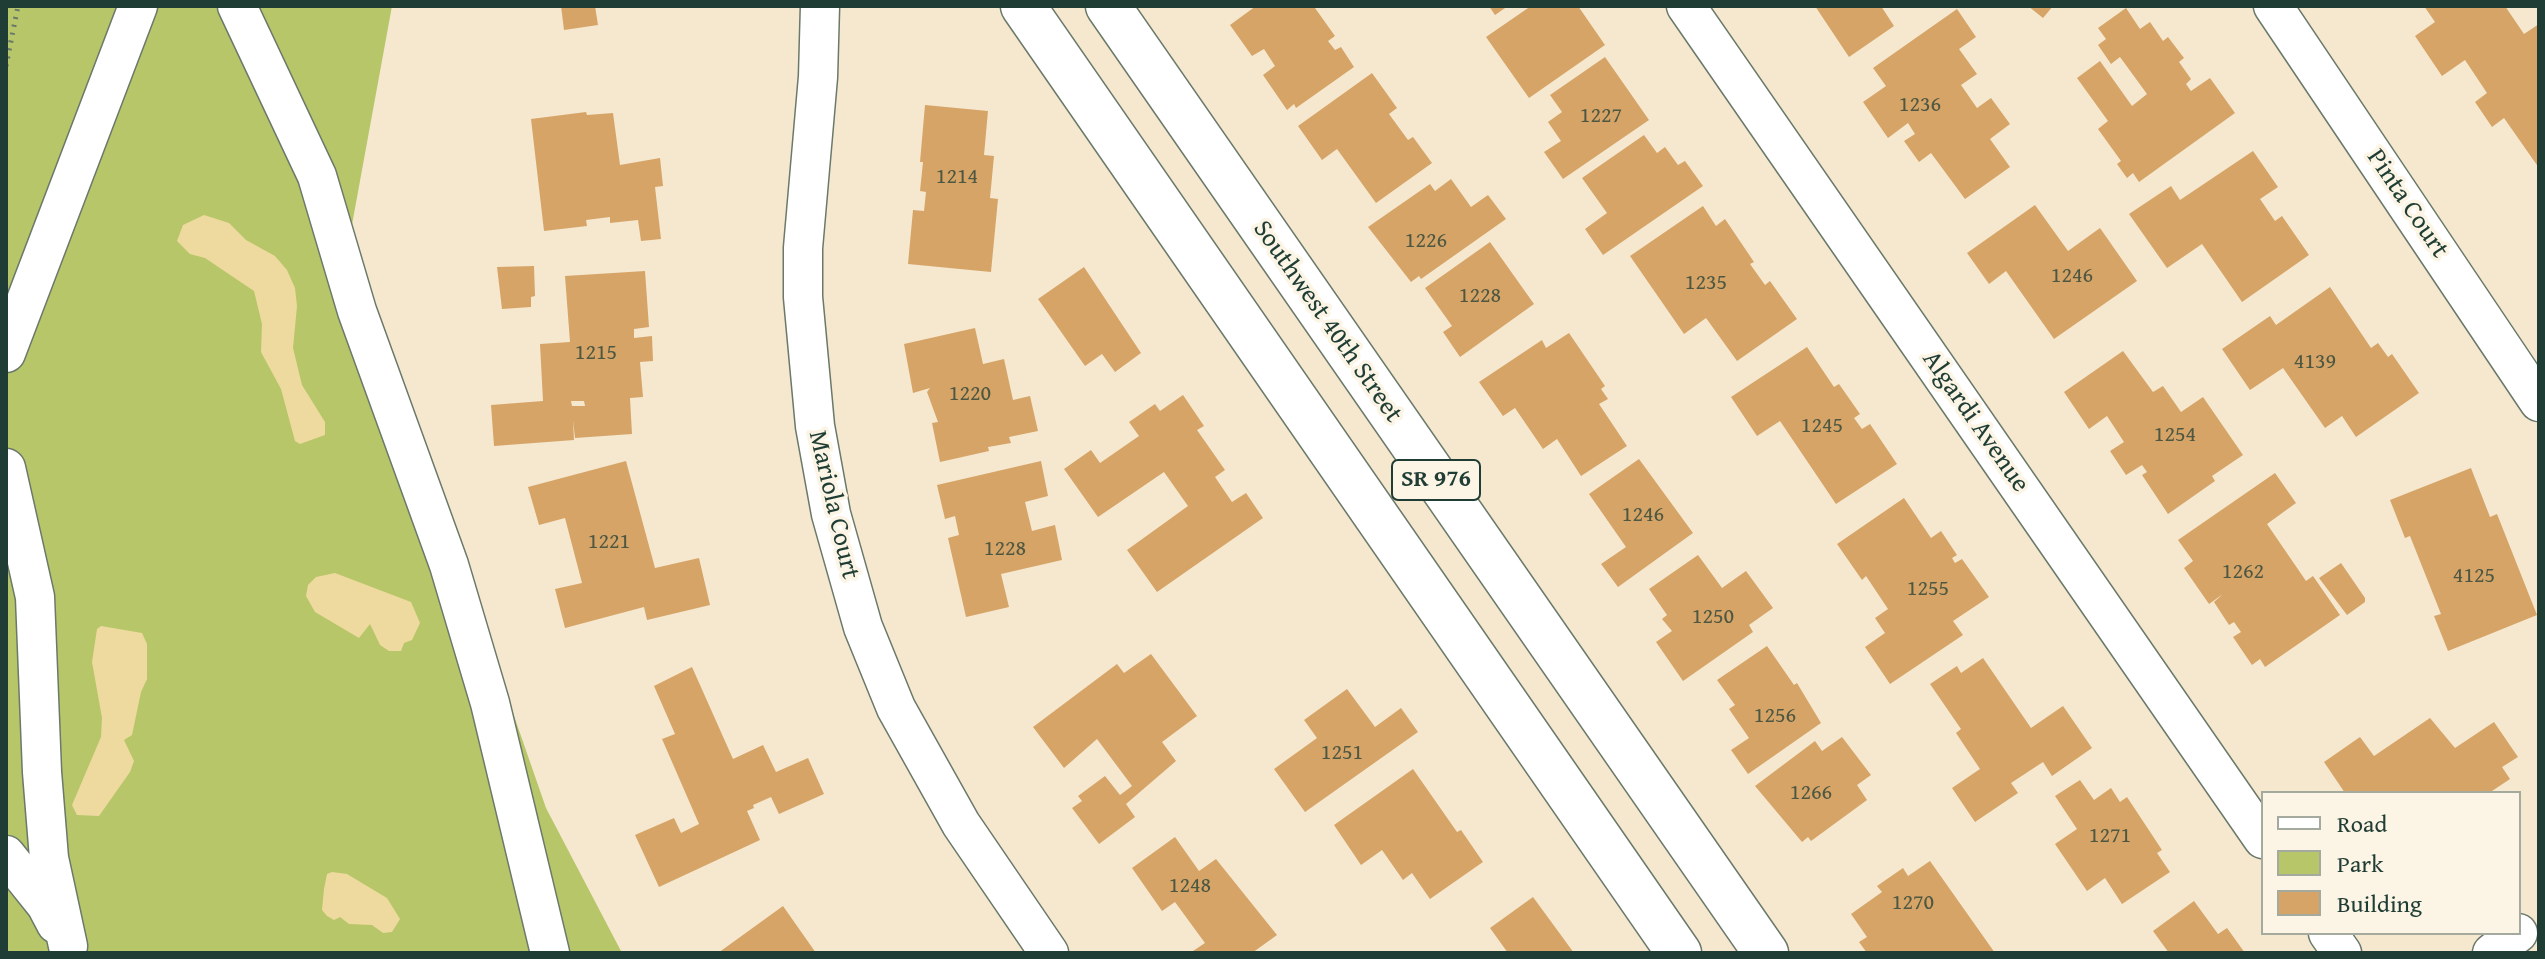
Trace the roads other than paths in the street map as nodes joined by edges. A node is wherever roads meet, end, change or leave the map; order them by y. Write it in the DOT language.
graph roads {
  1 [pos="138,6"];
  2 [pos="237,6"];
  3 [pos="820,6"];
  4 [pos="1023,6"];
  5 [pos="1108,6"];
  6 [pos="1686,6"];
  7 [pos="2273,6"];
  8 [pos="6,353"];
  9 [pos="2539,402"];
  10 [pos="6,468"];
  11 [pos="2261,836"];
  12 [pos="6,855"];
  13 [pos="2539,909"];
  14 [pos="2521,929"];
  15 [pos="2329,935"];
  16 [pos="2514,935"];
  17 [pos="69,950"];
  18 [pos="550,953"];
  19 [pos="1049,953"];
  20 [pos="1679,953"];
  21 [pos="1766,953"];
  22 [pos="2342,953"];
  23 [pos="2492,953"];
  1 -- 8 [label="street"];
  2 -- 18 [label="street"];
  3 -- 19 [label="street, Mariola Court"];
  4 -- 20 [label="main road, SR 976"];
  5 -- 21 [label="main road, Southwest 40th Street / SR 976"];
  6 -- 11 [label="street, Algardi Avenue"];
  7 -- 9 [label="street, Pinta Court"];
  10 -- 17 [label="street"];
  12 -- 17 [label="street"];
  13 -- 14 [label="street"];
  15 -- 22 [label="street"];
  16 -- 23 [label="street"];
}
